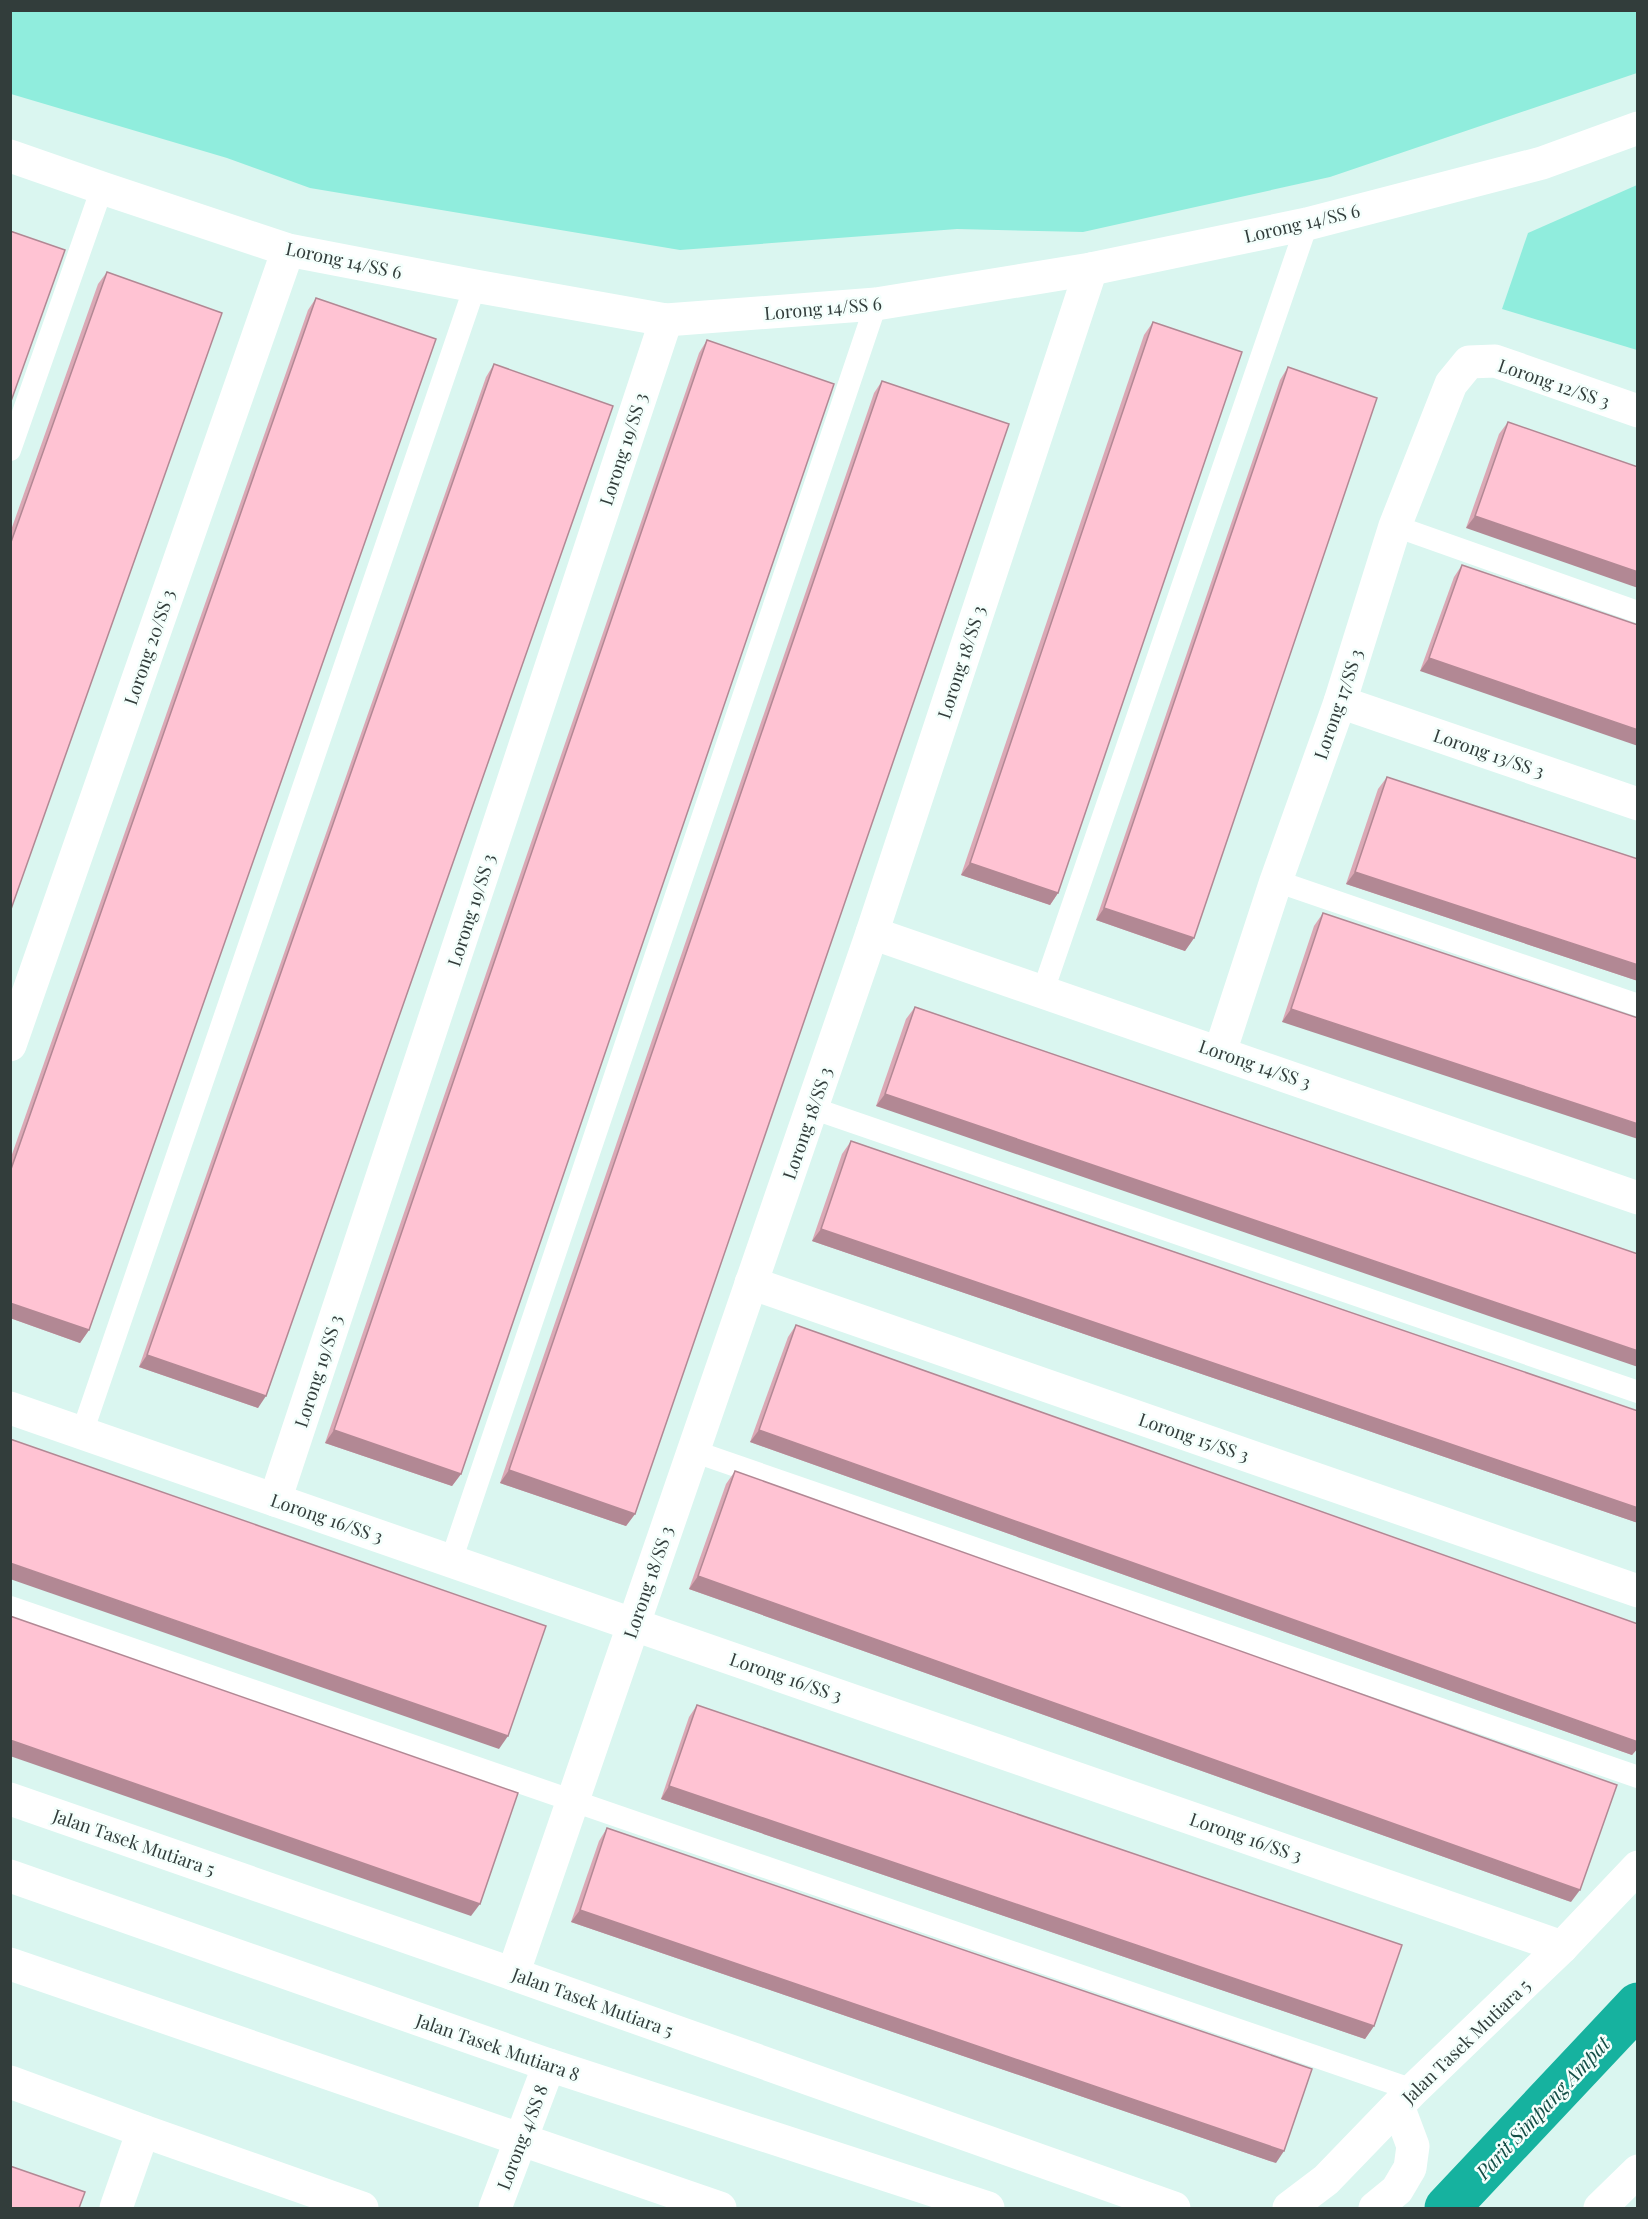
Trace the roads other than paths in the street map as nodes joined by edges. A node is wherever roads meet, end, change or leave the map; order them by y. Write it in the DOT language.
graph roads {
  1 [pos="1638,128"];
  2 [pos="10,156"];
  3 [pos="102,188"];
  4 [pos="1307,224"];
  5 [pos="288,250"];
  6 [pos="1091,268"];
  7 [pos="475,286"];
  8 [pos="876,304"];
  9 [pos="666,320"];
  10 [pos="1469,362"];
  11 [pos="1638,411"];
  12 [pos="10,450"];
  13 [pos="1395,526"];
  14 [pos="1638,612"];
  15 [pos="1340,702"];
  16 [pos="1638,804"];
  17 [pos="1276,881"];
  18 [pos="873,933"];
  19 [pos="1043,991"];
  20 [pos="1638,1005"];
  21 [pos="10,1045"];
  22 [pos="1220,1052"];
  23 [pos="812,1108"];
  24 [pos="1638,1198"];
  25 [pos="751,1283"];
  26 [pos="1638,1392"];
  27 [pos="10,1408"];
  28 [pos="82,1433"];
  29 [pos="693,1451"];
  30 [pos="275,1500"];
  31 [pos="451,1561"];
  32 [pos="1638,1590"];
  33 [pos="10,1607"];
  34 [pos="634,1624"];
  35 [pos="1638,1777"];
  36 [pos="10,1799"];
  37 [pos="573,1801"];
  38 [pos="1638,1867"];
  39 [pos="10,1876"];
  40 [pos="1562,1947"];
  41 [pos="10,1964"];
  42 [pos="513,1974"];
  43 [pos="549,2065"];
  44 [pos="10,2082"];
  45 [pos="1406,2098"];
  46 [pos="143,2132"];
  47 [pos="520,2139"];
  48 [pos="1638,2171"];
  49 [pos="310,2200"];
  50 [pos="116,2208"];
  51 [pos="362,2208"];
  52 [pos="495,2208"];
  53 [pos="720,2208"];
  54 [pos="988,2208"];
  55 [pos="1174,2208"];
  56 [pos="1288,2208"];
  57 [pos="1375,2208"];
  58 [pos="1600,2208"];
  1 -- 4 [label="street, Lorong 14/SS 6"];
  2 -- 3 [label="street, Lorong 14/SS 6"];
  3 -- 5 [label="street, Lorong 14/SS 6"];
  3 -- 12 [label="lane"];
  4 -- 6 [label="street, Lorong 14/SS 6"];
  4 -- 19 [label="lane"];
  5 -- 7 [label="street, Lorong 14/SS 6"];
  5 -- 21 [label="street, Lorong 20/SS 3"];
  6 -- 8 [label="street, Lorong 14/SS 6"];
  6 -- 18 [label="street, Lorong 18/SS 3"];
  7 -- 9 [label="street, Lorong 14/SS 6"];
  7 -- 28 [label="lane"];
  8 -- 9 [label="street, Lorong 14/SS 6"];
  8 -- 31 [label="lane"];
  9 -- 30 [label="street, Lorong 19/SS 3"];
  10 -- 11 [label="street, Lorong 12/SS 3"];
  10 -- 13 [label="street, Lorong 17/SS 3"];
  13 -- 14 [label="lane"];
  13 -- 15 [label="street, Lorong 17/SS 3"];
  15 -- 16 [label="street, Lorong 13/SS 3"];
  15 -- 17 [label="street, Lorong 17/SS 3"];
  17 -- 20 [label="lane"];
  17 -- 22 [label="street, Lorong 17/SS 3"];
  18 -- 19 [label="street, Lorong 14/SS 3"];
  18 -- 23 [label="street, Lorong 18/SS 3"];
  19 -- 22 [label="street, Lorong 14/SS 3"];
  22 -- 24 [label="street, Lorong 14/SS 3"];
  23 -- 25 [label="street, Lorong 18/SS 3"];
  23 -- 26 [label="lane"];
  25 -- 29 [label="street, Lorong 18/SS 3"];
  25 -- 32 [label="street, Lorong 15/SS 3"];
  27 -- 28 [label="street, Lorong 16/SS 3"];
  28 -- 30 [label="street, Lorong 16/SS 3"];
  29 -- 34 [label="street, Lorong 18/SS 3"];
  29 -- 35 [label="lane"];
  30 -- 31 [label="street, Lorong 16/SS 3"];
  31 -- 34 [label="street, Lorong 16/SS 3"];
  33 -- 37 [label="lane"];
  34 -- 37 [label="street, Lorong 18/SS 3"];
  34 -- 40 [label="street, Lorong 16/SS 3"];
  36 -- 42 [label="street, Jalan Tasek Mutiara 5"];
  37 -- 42 [label="street, Lorong 18/SS 3"];
  37 -- 45 [label="lane"];
  38 -- 40 [label="street, Jalan Tasek Mutiara 5"];
  39 -- 43 [label="street, Jalan Tasek Mutiara 8"];
  40 -- 45 [label="street, Jalan Tasek Mutiara 5"];
  41 -- 47 [label="street"];
  42 -- 55 [label="street, Jalan Tasek Mutiara 5"];
  43 -- 47 [label="street, Lorong 4/SS 8"];
  43 -- 54 [label="street, Jalan Tasek Mutiara 8"];
  44 -- 46 [label="street"];
  45 -- 56 [label="street, Jalan Tasek Mutiara 5"];
  45 -- 57 [label="street"];
  46 -- 49 [label="street"];
  46 -- 50 [label="street"];
  47 -- 52 [label="street, Lorong 4/SS 8"];
  47 -- 53 [label="street"];
  48 -- 58 [label="street"];
  49 -- 51 [label="street"];
}
